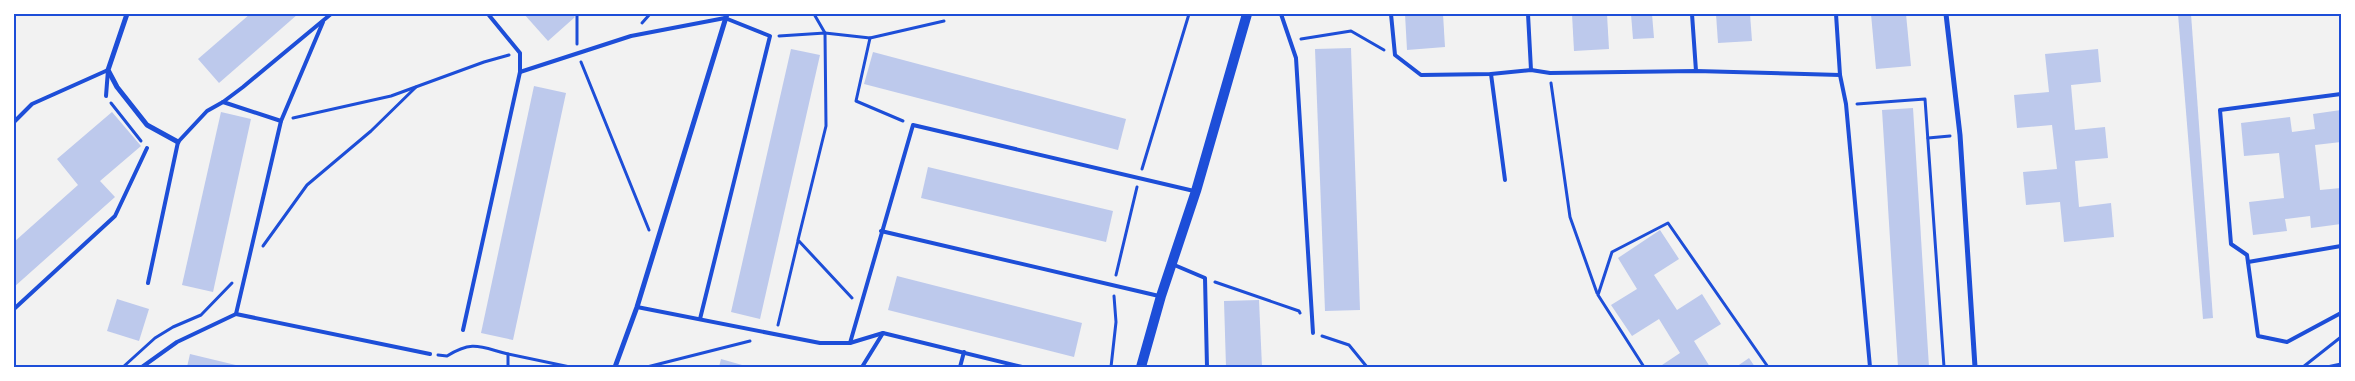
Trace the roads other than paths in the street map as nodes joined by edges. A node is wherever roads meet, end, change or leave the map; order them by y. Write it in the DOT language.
graph roads {
  1 [pos="127,14"];
  2 [pos="331,14"];
  3 [pos="488,14"];
  4 [pos="1247,14"];
  5 [pos="1281,14"];
  6 [pos="1391,14"];
  7 [pos="1528,14"];
  8 [pos="1692,14"];
  9 [pos="1836,14"];
  10 [pos="1946,14"];
  11 [pos="726,16"];
  12 [pos="323,20"];
  13 [pos="108,70"];
  14 [pos="1531,70"];
  15 [pos="1696,71"];
  16 [pos="520,72"];
  17 [pos="1491,74"];
  18 [pos="1840,75"];
  19 [pos="2341,94"];
  20 [pos="106,96"];
  21 [pos="223,102"];
  22 [pos="281,121"];
  23 [pos="14,122"];
  24 [pos="178,142"];
  25 [pos="147,148"];
  26 [pos="1505,180"];
  27 [pos="1196,191"];
  28 [pos="881,232"];
  29 [pos="2341,246"];
  30 [pos="2248,262"];
  31 [pos="1172,264"];
  32 [pos="148,283"];
  33 [pos="1161,296"];
  34 [pos="637,306"];
  35 [pos="14,309"];
  36 [pos="2341,313"];
  37 [pos="236,314"];
  38 [pos="700,319"];
  39 [pos="463,330"];
  40 [pos="883,333"];
  41 [pos="1313,333"];
  42 [pos="850,343"];
  43 [pos="964,352"];
  44 [pos="430,354"];
  45 [pos="142,367"];
  46 [pos="615,367"];
  47 [pos="862,367"];
  48 [pos="960,367"];
  49 [pos="1022,367"];
  50 [pos="1141,367"];
  51 [pos="1207,367"];
  52 [pos="1870,367"];
  53 [pos="1975,367"];
  1 -- 13 [label="street"];
  2 -- 12 [label="lane"];
  3 -- 16 [label="lane"];
  4 -- 27 [label="main road"];
  5 -- 41 [label="lane"];
  6 -- 17 [label="lane"];
  7 -- 14 [label="lane"];
  8 -- 15 [label="lane"];
  9 -- 18 [label="lane"];
  10 -- 53 [label="street"];
  11 -- 16 [label="lane"];
  11 -- 34 [label="street"];
  11 -- 38 [label="lane"];
  12 -- 21 [label="lane"];
  12 -- 22 [label="lane"];
  13 -- 20 [label="lane"];
  13 -- 23 [label="lane"];
  13 -- 24 [label="street"];
  14 -- 15 [label="lane"];
  14 -- 17 [label="lane"];
  15 -- 18 [label="lane"];
  16 -- 39 [label="lane"];
  17 -- 26 [label="lane"];
  18 -- 52 [label="lane"];
  19 -- 30 [label="lane"];
  21 -- 22 [label="lane"];
  21 -- 24 [label="lane"];
  22 -- 37 [label="lane"];
  24 -- 32 [label="lane"];
  25 -- 35 [label="lane"];
  27 -- 28 [label="lane"];
  27 -- 31 [label="main road"];
  28 -- 33 [label="lane"];
  28 -- 42 [label="lane"];
  29 -- 30 [label="lane"];
  30 -- 36 [label="lane"];
  31 -- 33 [label="main road"];
  31 -- 51 [label="lane"];
  33 -- 50 [label="main road"];
  34 -- 38 [label="lane"];
  34 -- 46 [label="street"];
  37 -- 44 [label="lane"];
  37 -- 45 [label="lane"];
  38 -- 42 [label="lane"];
  40 -- 42 [label="lane"];
  40 -- 43 [label="lane"];
  40 -- 47 [label="lane"];
  43 -- 48 [label="lane"];
  43 -- 49 [label="lane"];
}
